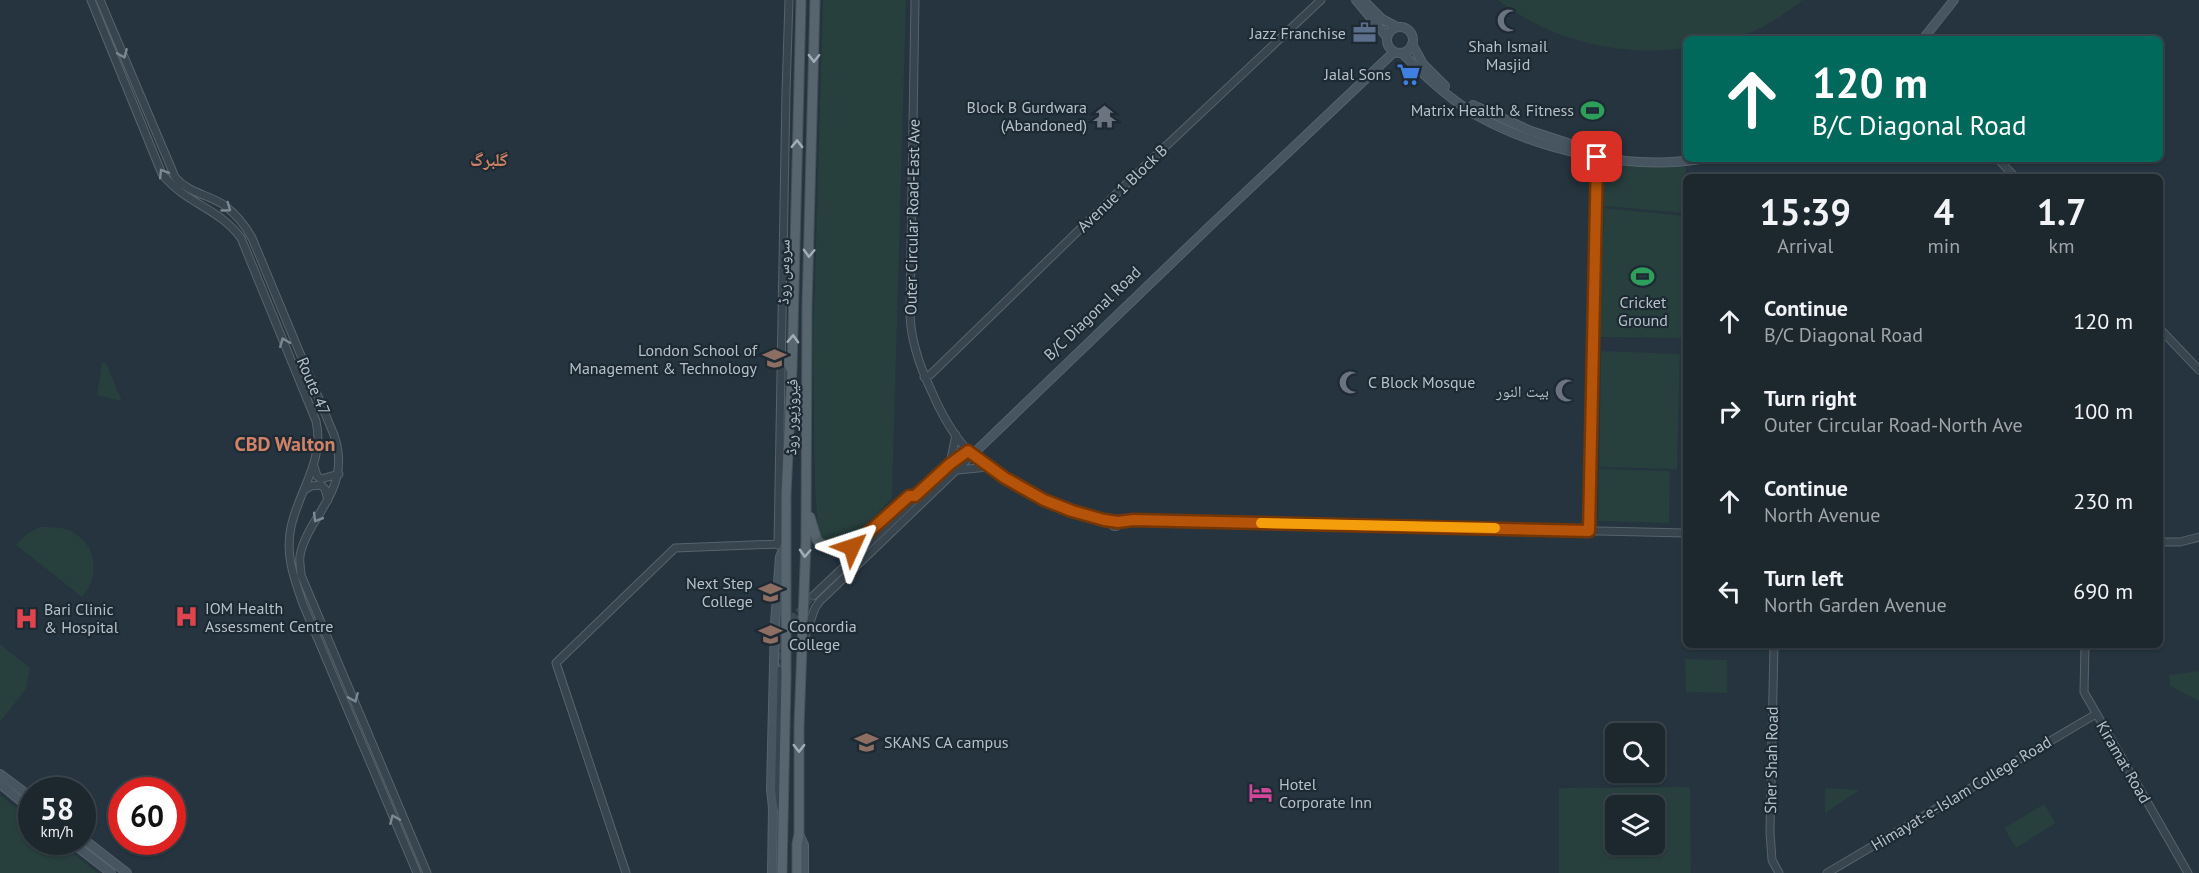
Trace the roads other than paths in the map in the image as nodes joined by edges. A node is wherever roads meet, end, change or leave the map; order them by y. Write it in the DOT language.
graph roads {
  1 [pos="91,0"];
  2 [pos="100,0"];
  3 [pos="789,0"];
  4 [pos="801,0"];
  5 [pos="815,0"];
  6 [pos="915,0"];
  7 [pos="1321,0"];
  8 [pos="1356,0"];
  9 [pos="1363,0"];
  10 [pos="1946,0"];
  11 [pos="1954,0"];
  12 [pos="1397,27"];
  13 [pos="1918,36"];
  14 [pos="1925,36"];
  15 [pos="1387,37"];
  16 [pos="1412,44"];
  17 [pos="1396,51"];
  18 [pos="1683,155"];
  19 [pos="1597,157"];
  20 [pos="1683,160"];
  21 [pos="2001,162"];
  22 [pos="2012,174"];
  23 [pos="2163,332"];
  24 [pos="782,356"];
  25 [pos="792,370"];
  26 [pos="2199,370"];
  27 [pos="924,376"];
  28 [pos="956,435"];
  29 [pos="970,453"];
  30 [pos="950,464"];
  31 [pos="314,465"];
  32 [pos="988,467"];
  33 [pos="957,470"];
  34 [pos="339,474"];
  35 [pos="304,490"];
  36 [pos="806,491"];
  37 [pos="915,496"];
  38 [pos="328,500"];
  39 [pos="1589,531"];
  40 [pos="1683,533"];
  41 [pos="2199,537"];
  42 [pos="2163,542"];
  43 [pos="782,544"];
  44 [pos="813,596"];
  45 [pos="801,646"];
  46 [pos="1773,648"];
  47 [pos="2085,648"];
  48 [pos="779,670"];
  49 [pos="2096,714"];
  50 [pos="0,774"];
  51 [pos="0,784"];
  52 [pos="18,788"];
  53 [pos="18,799"];
  54 [pos="777,809"];
  55 [pos="800,834"];
  56 [pos="96,849"];
  57 [pos="88,855"];
  58 [pos="782,868"];
  59 [pos="797,869"];
  60 [pos="111,873"];
  61 [pos="127,873"];
  62 [pos="417,873"];
  63 [pos="427,873"];
  64 [pos="626,873"];
  65 [pos="772,873"];
  66 [pos="804,873"];
  67 [pos="1779,873"];
  68 [pos="1827,873"];
  69 [pos="2188,873"];
  31 -- 1 [label="street, Route 47, one-way"];
  2 -- 34 [label="street, Route 47, one-way"];
  3 -- 24 [label="street, سروس روڈ"];
  25 -- 4 [label="main road, فیروزپور روڈ, one-way"];
  5 -- 36 [label="main road, فیروزپور روڈ, one-way"];
  6 -- 27 [label="street, Outer Circular Road-East Ave"];
  7 -- 27 [label="street, Avenue 1 Block B"];
  8 -- 15 [label="main road"];
  9 -- 12 [label="main road"];
  10 -- 13 [label="main road"];
  11 -- 14 [label="main road"];
  12 -- 15 [label="main road"];
  12 -- 16 [label="main road"];
  15 -- 17 [label="main road"];
  16 -- 17 [label="main road"];
  16 -- 18 [label="main road"];
  17 -- 19 [label="main road"];
  17 -- 29 [label="main road, B/C Diagonal Road"];
  19 -- 20 [label="main road"];
  19 -- 39 [label="street"];
  21 -- 22 [label="street"];
  23 -- 26 [label="street"];
  24 -- 25 [label="main road"];
  24 -- 43 [label="street, سروس روڈ"];
  25 -- 43 [label="main road, فیروزپور روڈ"];
  27 -- 28 [label="street, Outer Circular Road-East Ave"];
  28 -- 29 [label="street, Outer Circular Road-East Ave"];
  28 -- 30 [label="street"];
  29 -- 30 [label="street, B/C Diagonal Road"];
  29 -- 32 [label="street, Outer Circular Road-East Ave"];
  29 -- 33 [label="street"];
  30 -- 37 [label="street, B/C Diagonal Road"];
  31 -- 34 [label="street"];
  31 -- 35 [label="street, Route 47"];
  32 -- 33 [label="street"];
  32 -- 39 [label="street, Outer Circular Road-East Ave"];
  33 -- 45 [label="street"];
  34 -- 38 [label="street, Route 47"];
  35 -- 38 [label="street"];
  62 -- 35 [label="street, Route 47, one-way"];
  36 -- 37 [label="main road"];
  36 -- 45 [label="main road, فیروزپور روڈ, one-way"];
  37 -- 44 [label="street, B/C Diagonal Road"];
  38 -- 63 [label="street, Route 47, one-way"];
  39 -- 40 [label="street, Outer Circular Road-East Ave"];
  41 -- 42 [label="street"];
  43 -- 54 [label="main road, فیروزپور روڈ"];
  43 -- 64 [label="street"];
  45 -- 55 [label="main road, فیروزپور روڈ, one-way"];
  46 -- 67 [label="street, Sher Shah Road"];
  47 -- 49 [label="street, Kiramat Road"];
  48 -- 54 [label="street"];
  49 -- 68 [label="street, Himayat-e-Islam College Road"];
  49 -- 69 [label="street, Kiramat Road"];
  50 -- 52 [label="main road"];
  51 -- 53 [label="main road"];
  54 -- 58 [label="main road, فیروزپور روڈ"];
  54 -- 65 [label="main road, فیروزپور روڈ"];
  55 -- 59 [label="main road, فیروزپور روڈ"];
  55 -- 66 [label="main road, فیروزپور روڈ"];
  56 -- 61 [label="main road"];
  57 -- 60 [label="main road"];
}
